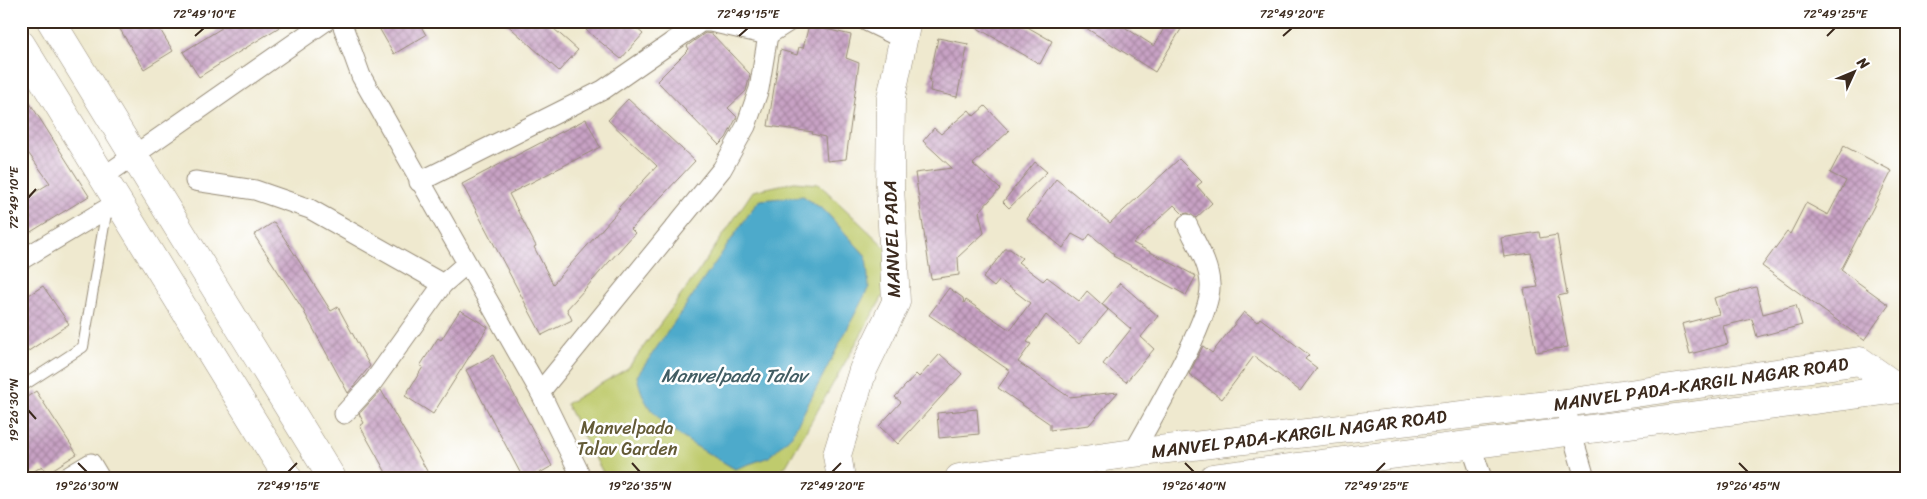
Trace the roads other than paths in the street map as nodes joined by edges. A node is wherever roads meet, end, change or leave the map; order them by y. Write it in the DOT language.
graph roads {
  1 [pos="51,21"];
  2 [pos="326,21"];
  3 [pos="341,21"];
  4 [pos="790,21"];
  5 [pos="866,21"];
  6 [pos="905,30"];
  7 [pos="768,35"];
  8 [pos="21,44"];
  9 [pos="134,155"];
  10 [pos="103,177"];
  11 [pos="195,181"];
  12 [pos="419,182"];
  13 [pos="113,205"];
  14 [pos="1187,224"];
  15 [pos="21,260"];
  16 [pos="466,264"];
  17 [pos="443,284"];
  18 [pos="21,386"];
  19 [pos="1902,388"];
  20 [pos="540,392"];
  21 [pos="1565,403"];
  22 [pos="344,414"];
  23 [pos="1571,431"];
  24 [pos="1471,446"];
  25 [pos="1133,453"];
  26 [pos="1050,472"];
  27 [pos="66,478"];
  28 [pos="100,478"];
  29 [pos="288,478"];
  30 [pos="332,478"];
  31 [pos="582,478"];
  32 [pos="841,478"];
  33 [pos="959,478"];
  34 [pos="1213,478"];
  35 [pos="1482,478"];
  36 [pos="1585,478"];
  1 -- 9 [label="street"];
  2 -- 9 [label="street"];
  3 -- 12 [label="street"];
  4 -- 7 [label="street"];
  5 -- 6 [label="street"];
  6 -- 32 [label="street, MANVEL PADA"];
  7 -- 12 [label="street"];
  7 -- 20 [label="street"];
  8 -- 10 [label="street"];
  9 -- 10 [label="street"];
  9 -- 30 [label="street"];
  10 -- 13 [label="street"];
  11 -- 17 [label="street"];
  12 -- 16 [label="street"];
  13 -- 15 [label="street"];
  13 -- 18 [label="lane"];
  13 -- 29 [label="street"];
  14 -- 25 [label="street"];
  16 -- 17 [label="street"];
  16 -- 20 [label="street"];
  17 -- 22 [label="street"];
  19 -- 21 [label="street, MANVEL PADA-KARGIL NAGAR ROAD"];
  19 -- 23 [label="street, MANVEL PADA-KARGIL NAGAR ROAD"];
  20 -- 31 [label="street"];
  21 -- 23 [label="street"];
  21 -- 25 [label="street, MANVEL PADA-KARGIL NAGAR ROAD"];
  23 -- 24 [label="street, MANVEL PADA-KARGIL NAGAR ROAD"];
  23 -- 36 [label="street"];
  24 -- 34 [label="street, MANVEL PADA-KARGIL NAGAR ROAD"];
  24 -- 35 [label="street"];
  25 -- 26 [label="street, MANVEL PADA-KARGIL NAGAR ROAD"];
  26 -- 33 [label="street, MANVEL PADA-KARGIL NAGAR ROAD"];
  27 -- 28 [label="street"];
}
